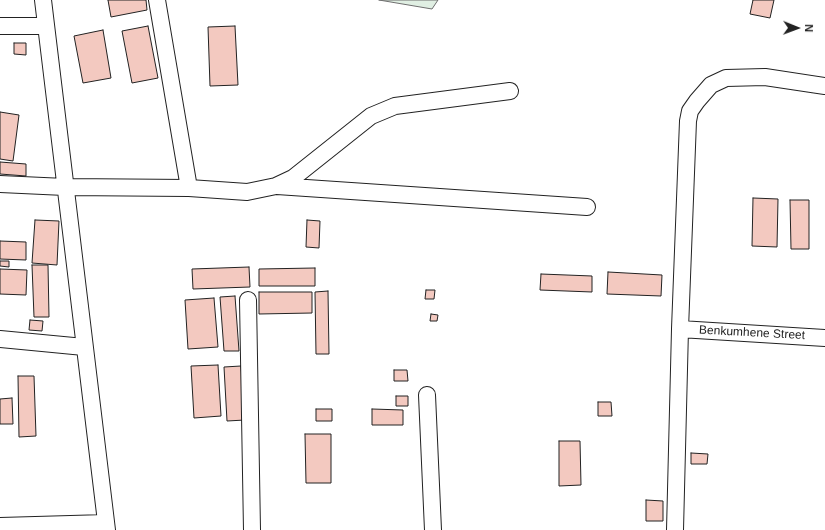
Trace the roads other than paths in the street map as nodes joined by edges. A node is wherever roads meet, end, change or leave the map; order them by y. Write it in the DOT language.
graph roads {
  1 [pos="43,0"];
  2 [pos="158,0"];
  3 [pos="0,26"];
  4 [pos="46,26"];
  5 [pos="825,86"];
  6 [pos="510,91"];
  7 [pos="0,184"];
  8 [pos="276,186"];
  9 [pos="65,187"];
  10 [pos="189,188"];
  11 [pos="587,207"];
  12 [pos="248,300"];
  13 [pos="680,329"];
  14 [pos="825,338"];
  15 [pos="0,339"];
  16 [pos="84,347"];
  17 [pos="427,395"];
  18 [pos="0,526"];
  19 [pos="106,527"];
  20 [pos="252,530"];
  21 [pos="433,530"];
  22 [pos="676,530"];
  1 -- 4 [label="street"];
  2 -- 10 [label="street"];
  3 -- 4 [label="street"];
  4 -- 9 [label="street"];
  5 -- 13 [label="street"];
  6 -- 8 [label="street"];
  7 -- 9 [label="street"];
  8 -- 10 [label="street"];
  8 -- 11 [label="street"];
  9 -- 10 [label="street"];
  9 -- 16 [label="street"];
  12 -- 20 [label="street"];
  13 -- 14 [label="street, Benkumhene Street"];
  13 -- 22 [label="street"];
  15 -- 16 [label="street"];
  16 -- 19 [label="street"];
  17 -- 21 [label="street"];
  18 -- 19 [label="street"];
}
